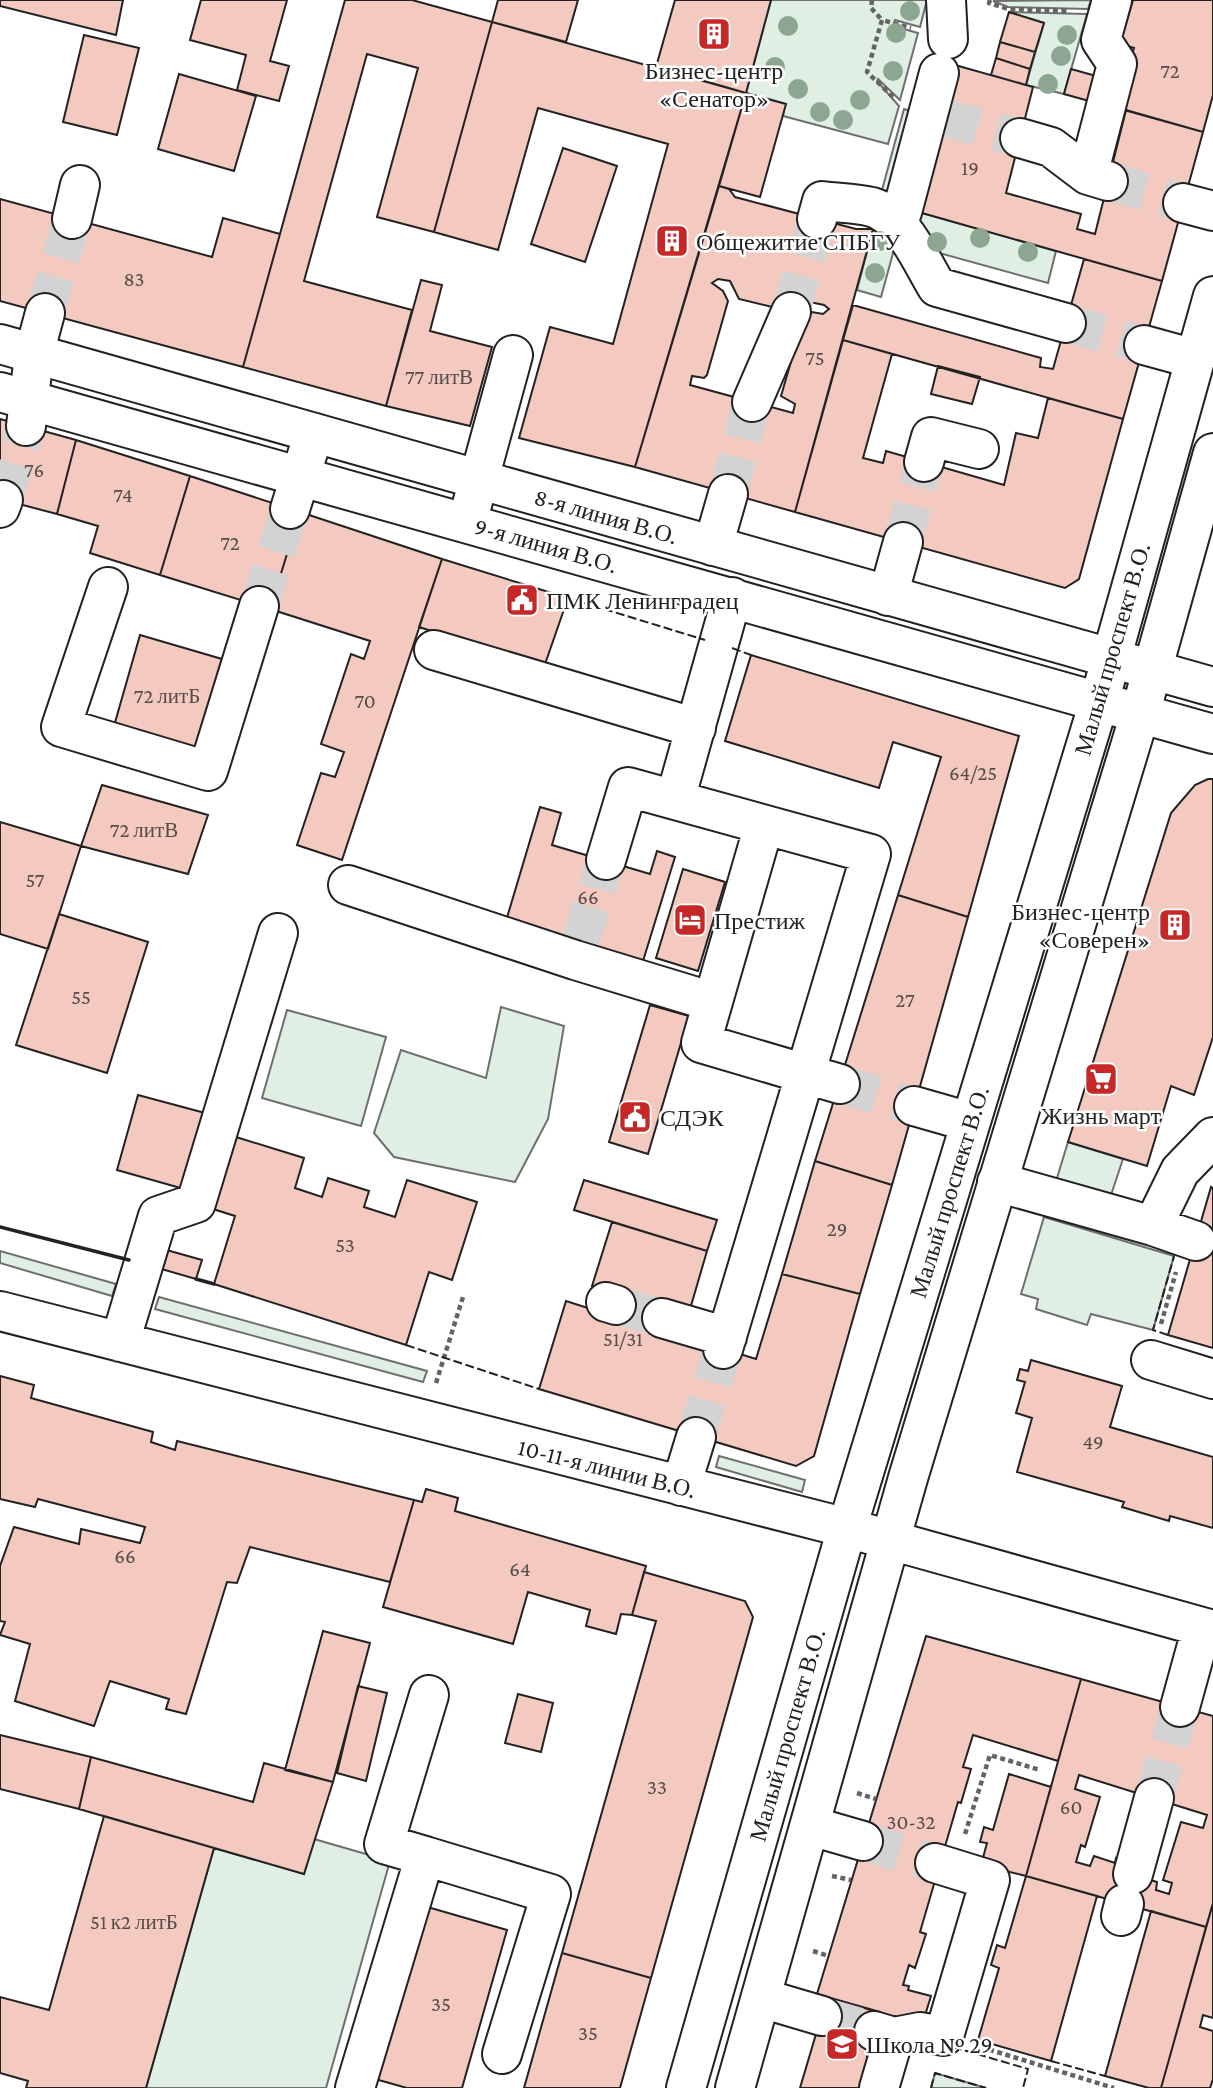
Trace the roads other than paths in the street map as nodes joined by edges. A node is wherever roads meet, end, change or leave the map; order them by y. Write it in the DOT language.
graph roads {
  1 [pos="946,0"];
  2 [pos="1110,6"];
  3 [pos="1020,138"];
  4 [pos="890,217"];
  5 [pos="817,219"];
  6 [pos="1213,296"];
  7 [pos="791,312"];
  8 [pos="45,313"];
  9 [pos="1066,323"];
  10 [pos="1144,345"];
  11 [pos="17,349"];
  12 [pos="513,355"];
  13 [pos="1195,359"];
  14 [pos="752,402"];
  15 [pos="18,406"];
  16 [pos="314,433"];
  17 [pos="979,449"];
  18 [pos="1213,453"];
  19 [pos="924,462"];
  20 [pos="480,480"];
  21 [pos="295,492"];
  22 [pos="728,494"];
  23 [pos="467,523"];
  24 [pos="903,542"];
  25 [pos="713,546"];
  26 [pos="108,587"];
  27 [pos="888,596"];
  28 [pos="732,597"];
  29 [pos="259,606"];
  30 [pos="434,650"];
  31 [pos="1110,658"];
  32 [pos="1152,670"];
  33 [pos="1213,687"];
  34 [pos="1099,702"];
  35 [pos="1140,713"];
  36 [pos="696,728"];
  37 [pos="1213,734"];
  38 [pos="675,800"];
  39 [pos="764,825"];
  40 [pos="606,860"];
  41 [pos="348,885"];
  42 [pos="278,933"];
  43 [pos="713,1002"];
  44 [pos="804,1073"];
  45 [pos="841,1084"];
  46 [pos="914,1106"];
  47 [pos="970,1122"];
  48 [pos="1213,1138"];
  49 [pos="997,1182"];
  50 [pos="0,1311"];
  51 [pos="662,1318"];
  52 [pos="120,1342"];
  53 [pos="1156,1343"];
  54 [pos="1213,1379"];
  55 [pos="696,1437"];
  56 [pos="681,1486"];
  57 [pos="847,1528"];
  58 [pos="890,1541"];
  59 [pos="1208,1629"];
  60 [pos="429,1695"];
  61 [pos="1180,1707"];
  62 [pos="1154,1798"];
  63 [pos="811,1826"];
  64 [pos="863,1841"];
  65 [pos="425,1856"];
  66 [pos="944,1866"];
  67 [pos="1126,1898"];
  68 [pos="761,1998"];
  69 [pos="822,2016"];
  70 [pos="502,2054"];
  71 [pos="355,2088"];
  72 [pos="686,2088"];
  73 [pos="735,2088"];
  74 [pos="879,2088"];
  1 -- 4 [label="main road"];
  2 -- 3 [label="main road"];
  4 -- 5 [label="main road"];
  4 -- 9 [label="main road"];
  6 -- 13 [label="main road, Малый проспект В.О."];
  7 -- 14 [label="main road"];
  8 -- 11 [label="main road"];
  10 -- 13 [label="main road"];
  11 -- 15 [label="main road"];
  11 -- 16 [label="main road, 8-я линия В.О."];
  12 -- 20 [label="main road"];
  13 -- 31 [label="main road, Малый проспект В.О."];
  15 -- 21 [label="main road, 9-я линия В.О."];
  16 -- 20 [label="main road, 8-я линия В.О."];
  16 -- 21 [label="main road"];
  17 -- 19 [label="main road"];
  18 -- 32 [label="main road, Малый проспект В.О."];
  20 -- 23 [label="main road"];
  20 -- 25 [label="main road, 8-я линия В.О."];
  21 -- 23 [label="main road, 9-я линия В.О."];
  22 -- 25 [label="main road"];
  23 -- 28 [label="main road, 9-я линия В.О."];
  24 -- 27 [label="main road"];
  25 -- 27 [label="main road, 8-я линия В.О."];
  26 -- 29 [label="main road"];
  27 -- 31 [label="main road, 8-я линия В.О."];
  28 -- 34 [label="main road, 9-я линия В.О."];
  28 -- 36 [label="main road"];
  30 -- 36 [label="main road"];
  31 -- 32 [label="main road, 8-я линия В.О."];
  31 -- 34 [label="main road, Малый проспект В.О."];
  32 -- 33 [label="main road, 8-я линия В.О."];
  32 -- 35 [label="main road, Малый проспект В.О."];
  34 -- 35 [label="main road, 9-я линия В.О."];
  34 -- 47 [label="main road, Малый проспект В.О."];
  35 -- 37 [label="main road, 9-я линия В.О."];
  35 -- 49 [label="main road, Малый проспект В.О."];
  36 -- 38 [label="main road"];
  38 -- 39 [label="main road"];
  38 -- 40 [label="main road"];
  39 -- 43 [label="main road"];
  39 -- 44 [label="main road"];
  41 -- 43 [label="main road"];
  42 -- 52 [label="main road"];
  43 -- 44 [label="main road"];
  44 -- 45 [label="main road"];
  44 -- 51 [label="main road"];
  46 -- 47 [label="main road"];
  47 -- 57 [label="main road, Малый проспект В.О."];
  48 -- 49 [label="main road"];
  49 -- 58 [label="main road, Малый проспект В.О."];
  50 -- 52 [label="main road, 10-11-я линии В.О."];
  52 -- 56 [label="main road, 10-11-я линии В.О."];
  53 -- 54 [label="main road"];
  55 -- 56 [label="main road"];
  56 -- 57 [label="main road, 10-11-я линии В.О."];
  57 -- 58 [label="main road, 10-11-я линии В.О."];
  57 -- 72 [label="main road, Малый проспект В.О."];
  58 -- 59 [label="main road, 10-11-я линии В.О."];
  58 -- 63 [label="main road, Малый проспект В.О."];
  59 -- 61 [label="main road"];
  60 -- 65 [label="main road"];
  62 -- 67 [label="main road"];
  63 -- 64 [label="main road"];
  63 -- 68 [label="main road, Малый проспект В.О."];
  65 -- 70 [label="main road"];
  65 -- 71 [label="main road"];
  66 -- 74 [label="main road"];
  68 -- 69 [label="main road"];
  68 -- 73 [label="main road, Малый проспект В.О."];
}
